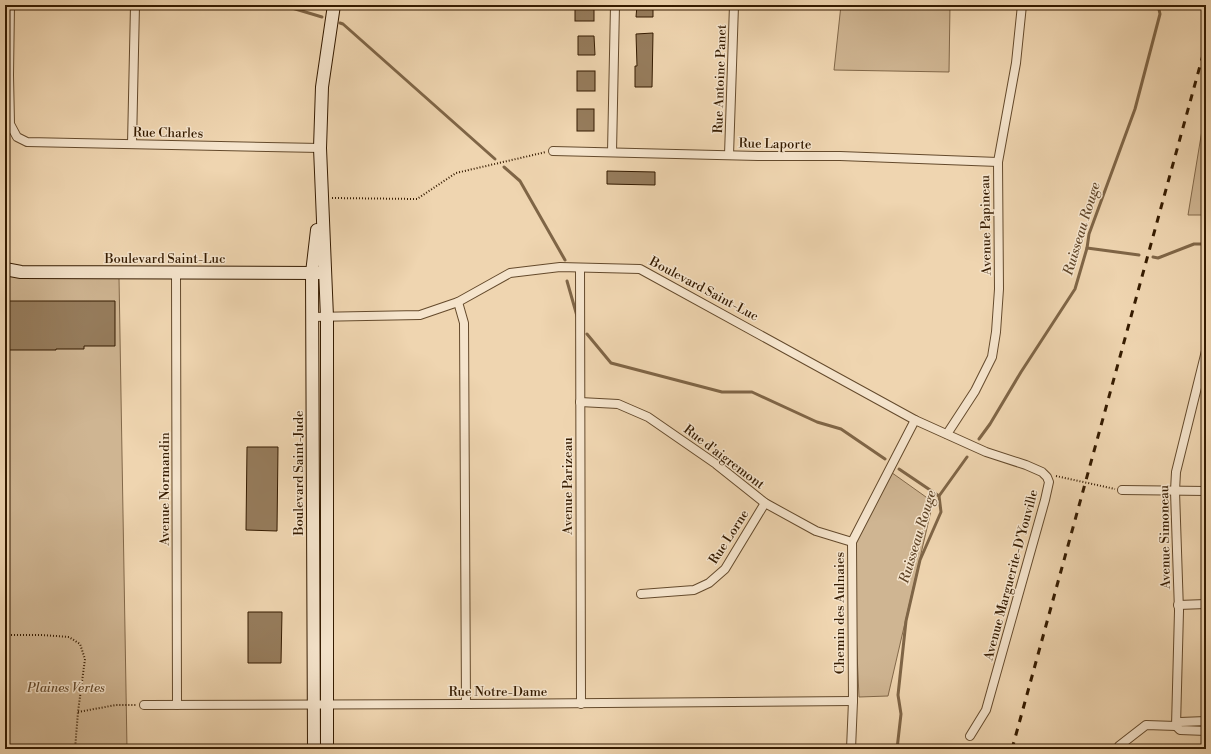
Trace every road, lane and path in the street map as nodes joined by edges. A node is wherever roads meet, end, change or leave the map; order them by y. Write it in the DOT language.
graph roads {
  1 [pos="135,5"];
  2 [pos="334,5"];
  3 [pos="615,5"];
  4 [pos="734,5"];
  5 [pos="1022,5"];
  6 [pos="8,7"];
  7 [pos="132,144"];
  8 [pos="320,148"];
  9 [pos="553,151"];
  10 [pos="612,152"];
  11 [pos="730,155"];
  12 [pos="998,162"];
  13 [pos="321,197"];
  14 [pos="580,268"];
  15 [pos="5,269"];
  16 [pos="176,273"];
  17 [pos="312,273"];
  18 [pos="325,273"];
  19 [pos="458,302"];
  20 [pos="312,317"];
  21 [pos="327,318"];
  22 [pos="1206,352"];
  23 [pos="580,402"];
  24 [pos="915,420"];
  25 [pos="947,434"];
  26 [pos="1042,472"];
  27 [pos="1122,490"];
  28 [pos="1175,491"];
  29 [pos="1206,491"];
  30 [pos="765,503"];
  31 [pos="852,542"];
  32 [pos="641,594"];
  33 [pos="1206,604"];
  34 [pos="1178,605"];
  35 [pos="5,635"];
  36 [pos="853,701"];
  37 [pos="314,704"];
  38 [pos="327,704"];
  39 [pos="466,704"];
  40 [pos="582,704"];
  41 [pos="144,705"];
  42 [pos="177,705"];
  43 [pos="78,712"];
  44 [pos="1206,721"];
  45 [pos="1176,726"];
  46 [pos="1206,731"];
  47 [pos="970,736"];
  48 [pos="75,749"];
  49 [pos="314,749"];
  50 [pos="328,749"];
  51 [pos="851,749"];
  52 [pos="1117,749"];
  1 -- 7 [label="street"];
  2 -- 8 [label="street, Boulevard Saint-Jude"];
  3 -- 10 [label="street"];
  4 -- 11 [label="street, Rue Antoine Panet"];
  5 -- 12 [label="street, Avenue Papineau"];
  6 -- 7 [label="street, Rue Charles"];
  7 -- 8 [label="street, Rue Charles"];
  8 -- 13 [label="street, Boulevard Saint-Jude"];
  9 -- 10 [label="street, Rue Laporte"];
  9 -- 13 [label="path"];
  10 -- 11 [label="street, Rue Laporte"];
  11 -- 12 [label="street, Rue Laporte"];
  12 -- 25 [label="street, Avenue Papineau"];
  13 -- 17 [label="street, Boulevard Saint-Jude"];
  13 -- 18 [label="street, Boulevard Saint-Jude"];
  14 -- 19 [label="street, Boulevard Saint-Luc"];
  14 -- 23 [label="street, Avenue Parizeau"];
  14 -- 24 [label="street, Boulevard Saint-Luc"];
  15 -- 16 [label="street, Boulevard Saint-Luc"];
  16 -- 17 [label="street, Boulevard Saint-Luc"];
  16 -- 42 [label="street, Avenue Normandin"];
  17 -- 18 [label="street, Boulevard Saint-Luc"];
  17 -- 20 [label="street, Boulevard Saint-Jude"];
  18 -- 21 [label="street, Boulevard Saint-Jude"];
  19 -- 21 [label="street, Boulevard Saint-Luc"];
  19 -- 39 [label="street"];
  20 -- 21 [label="street, Boulevard Saint-Luc"];
  20 -- 37 [label="street, Boulevard Saint-Jude"];
  21 -- 38 [label="street, Boulevard Saint-Jude"];
  22 -- 28 [label="street, Avenue Simoneau"];
  23 -- 30 [label="street, Rue d'aigremont"];
  23 -- 40 [label="street, Avenue Parizeau"];
  24 -- 25 [label="street, Boulevard Saint-Luc"];
  24 -- 31 [label="street, Chemin des Aulnaies"];
  25 -- 26 [label="street, Avenue Marguerite-D'Youville"];
  26 -- 27 [label="path"];
  26 -- 47 [label="street, Avenue Marguerite-D'Youville"];
  27 -- 28 [label="street"];
  28 -- 29 [label="street"];
  28 -- 34 [label="street, Avenue Simoneau"];
  30 -- 31 [label="street, Rue d'aigremont"];
  30 -- 32 [label="street, Rue Lorne"];
  31 -- 36 [label="street, Chemin des Aulnaies"];
  33 -- 34 [label="street"];
  34 -- 45 [label="street, Avenue Simoneau"];
  35 -- 43 [label="path"];
  36 -- 40 [label="street, Rue Notre-Dame"];
  36 -- 51 [label="street, Chemin des Aulnaies"];
  37 -- 38 [label="street, Rue Notre-Dame"];
  37 -- 42 [label="street, Rue Notre-Dame"];
  37 -- 49 [label="street, Boulevard Saint-Jude"];
  38 -- 39 [label="street, Rue Notre-Dame"];
  38 -- 50 [label="street, Boulevard Saint-Jude"];
  39 -- 40 [label="street, Rue Notre-Dame"];
  41 -- 42 [label="street, Rue Notre-Dame"];
  41 -- 43 [label="path"];
  43 -- 48 [label="path"];
  44 -- 45 [label="street"];
  45 -- 46 [label="street"];
  45 -- 52 [label="street"];
}
